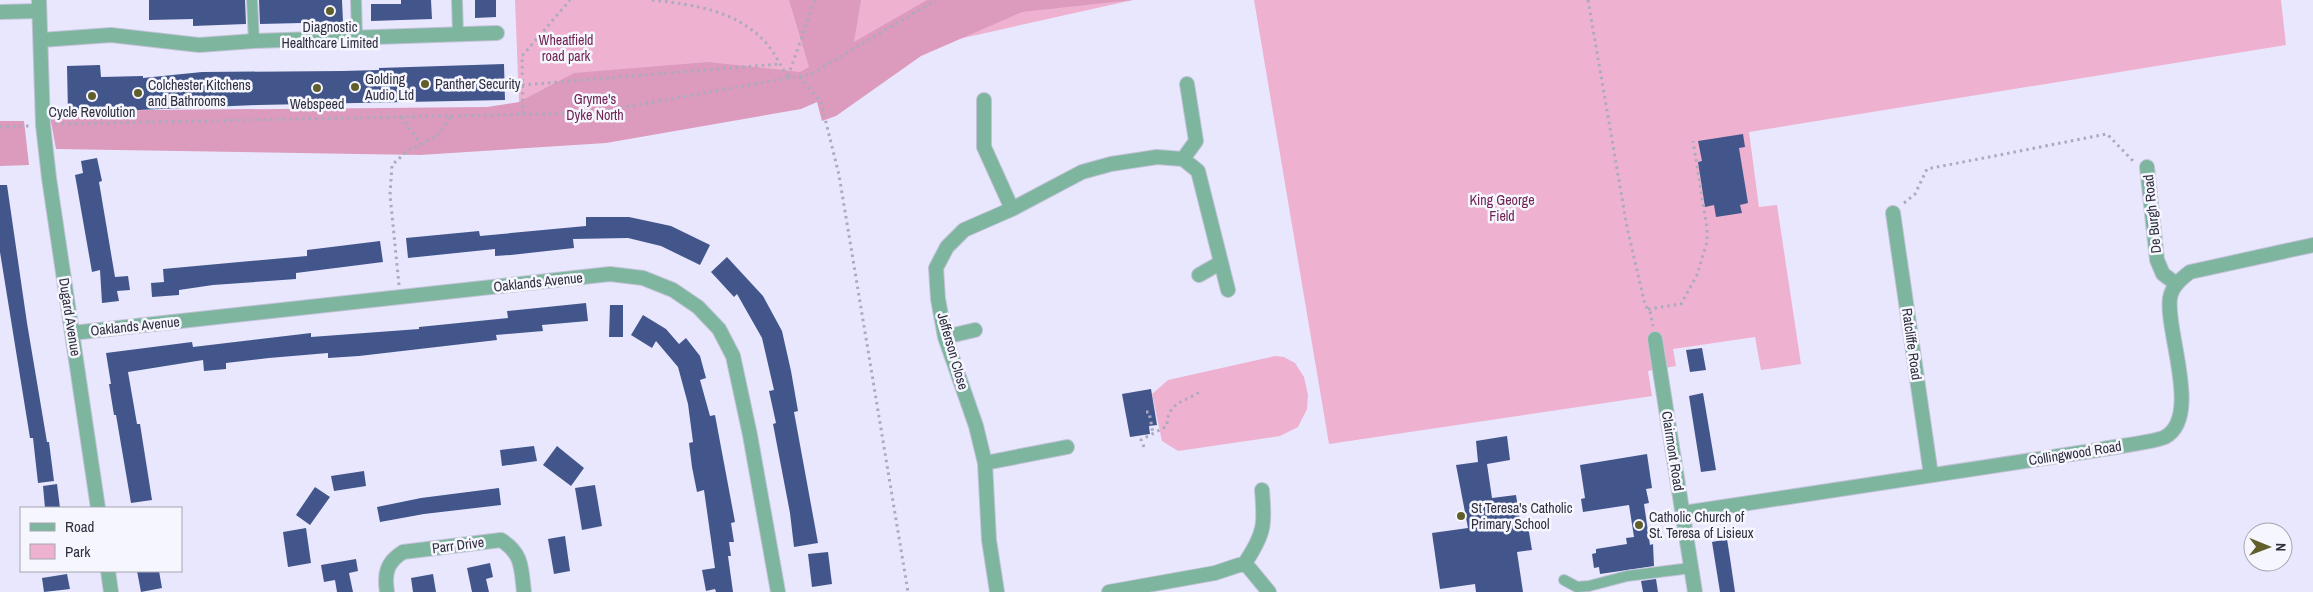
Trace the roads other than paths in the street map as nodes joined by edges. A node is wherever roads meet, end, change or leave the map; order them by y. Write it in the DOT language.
graph roads {
  1 [pos="252,0"];
  2 [pos="356,0"];
  3 [pos="457,0"];
  4 [pos="39,5"];
  5 [pos="0,12"];
  6 [pos="497,33"];
  7 [pos="458,34"];
  8 [pos="357,37"];
  9 [pos="41,40"];
  10 [pos="254,41"];
  11 [pos="1187,84"];
  12 [pos="984,100"];
  13 [pos="1183,159"];
  14 [pos="2147,167"];
  15 [pos="1012,209"];
  16 [pos="1893,213"];
  17 [pos="2313,245"];
  18 [pos="1220,263"];
  19 [pos="1199,275"];
  20 [pos="2175,283"];
  21 [pos="1228,290"];
  22 [pos="975,330"];
  23 [pos="72,333"];
  24 [pos="945,337"];
  25 [pos="1655,339"];
  26 [pos="1067,447"];
  27 [pos="985,463"];
  28 [pos="1931,475"];
  29 [pos="1262,490"];
  30 [pos="98,507"];
  31 [pos="1683,513"];
  32 [pos="1245,563"];
  33 [pos="1691,568"];
  34 [pos="108,572"];
  35 [pos="1564,580"];
  36 [pos="111,592"];
  37 [pos="387,592"];
  38 [pos="524,592"];
  39 [pos="778,592"];
  40 [pos="997,592"];
  41 [pos="1109,592"];
  42 [pos="1269,592"];
  43 [pos="1695,592"];
  1 -- 10 [label="lane"];
  2 -- 8 [label="lane"];
  3 -- 7 [label="lane"];
  4 -- 5 [label="street"];
  4 -- 9 [label="street, Dugard Avenue"];
  6 -- 7 [label="street"];
  7 -- 8 [label="street"];
  8 -- 10 [label="street"];
  9 -- 10 [label="street"];
  9 -- 23 [label="street, Dugard Avenue"];
  11 -- 13 [label="street"];
  12 -- 15 [label="street"];
  13 -- 15 [label="street, Jefferson Close"];
  13 -- 18 [label="street"];
  14 -- 20 [label="street, De Burgh Road"];
  15 -- 24 [label="street, Jefferson Close"];
  16 -- 28 [label="street, Ratcliffe Road"];
  17 -- 20 [label="street"];
  18 -- 19 [label="street"];
  18 -- 21 [label="street"];
  20 -- 28 [label="street, Collingwood Road"];
  22 -- 24 [label="street"];
  23 -- 30 [label="street, Dugard Avenue"];
  23 -- 39 [label="street, Oaklands Avenue"];
  24 -- 27 [label="street, Jefferson Close"];
  25 -- 31 [label="street, Clairmont Road"];
  26 -- 27 [label="street"];
  27 -- 40 [label="street, Jefferson Close"];
  28 -- 31 [label="street, Collingwood Road"];
  29 -- 32 [label="street"];
  31 -- 33 [label="street, Clairmont Road"];
  32 -- 41 [label="street"];
  32 -- 42 [label="street"];
  33 -- 35 [label="lane"];
  33 -- 43 [label="street, Clairmont Road"];
  34 -- 36 [label="street"];
  37 -- 38 [label="street, Parr Drive"];
}
